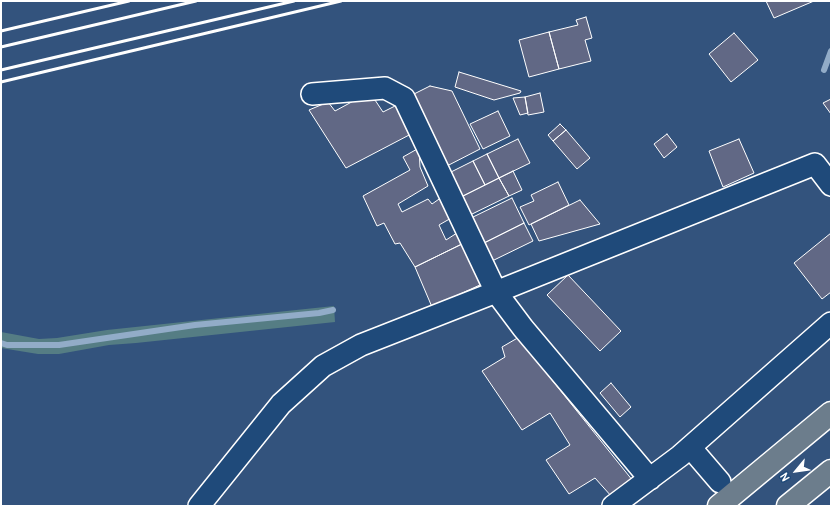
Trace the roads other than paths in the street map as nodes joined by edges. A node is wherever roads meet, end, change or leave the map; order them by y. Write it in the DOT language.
graph roads {
  1 [pos="312,94"];
  2 [pos="831,185"];
  3 [pos="496,292"];
  4 [pos="831,323"];
  5 [pos="831,413"];
  6 [pos="690,447"];
  7 [pos="831,471"];
  8 [pos="650,479"];
  9 [pos="720,482"];
  10 [pos="199,506"];
  11 [pos="613,506"];
  12 [pos="720,506"];
  13 [pos="788,506"];
  1 -- 3 [label="street"];
  2 -- 3 [label="street"];
  3 -- 8 [label="street"];
  3 -- 10 [label="street"];
  4 -- 6 [label="street"];
  5 -- 12 [label="highway"];
  6 -- 8 [label="street"];
  6 -- 9 [label="street"];
  7 -- 13 [label="highway"];
  8 -- 11 [label="street"];
}
